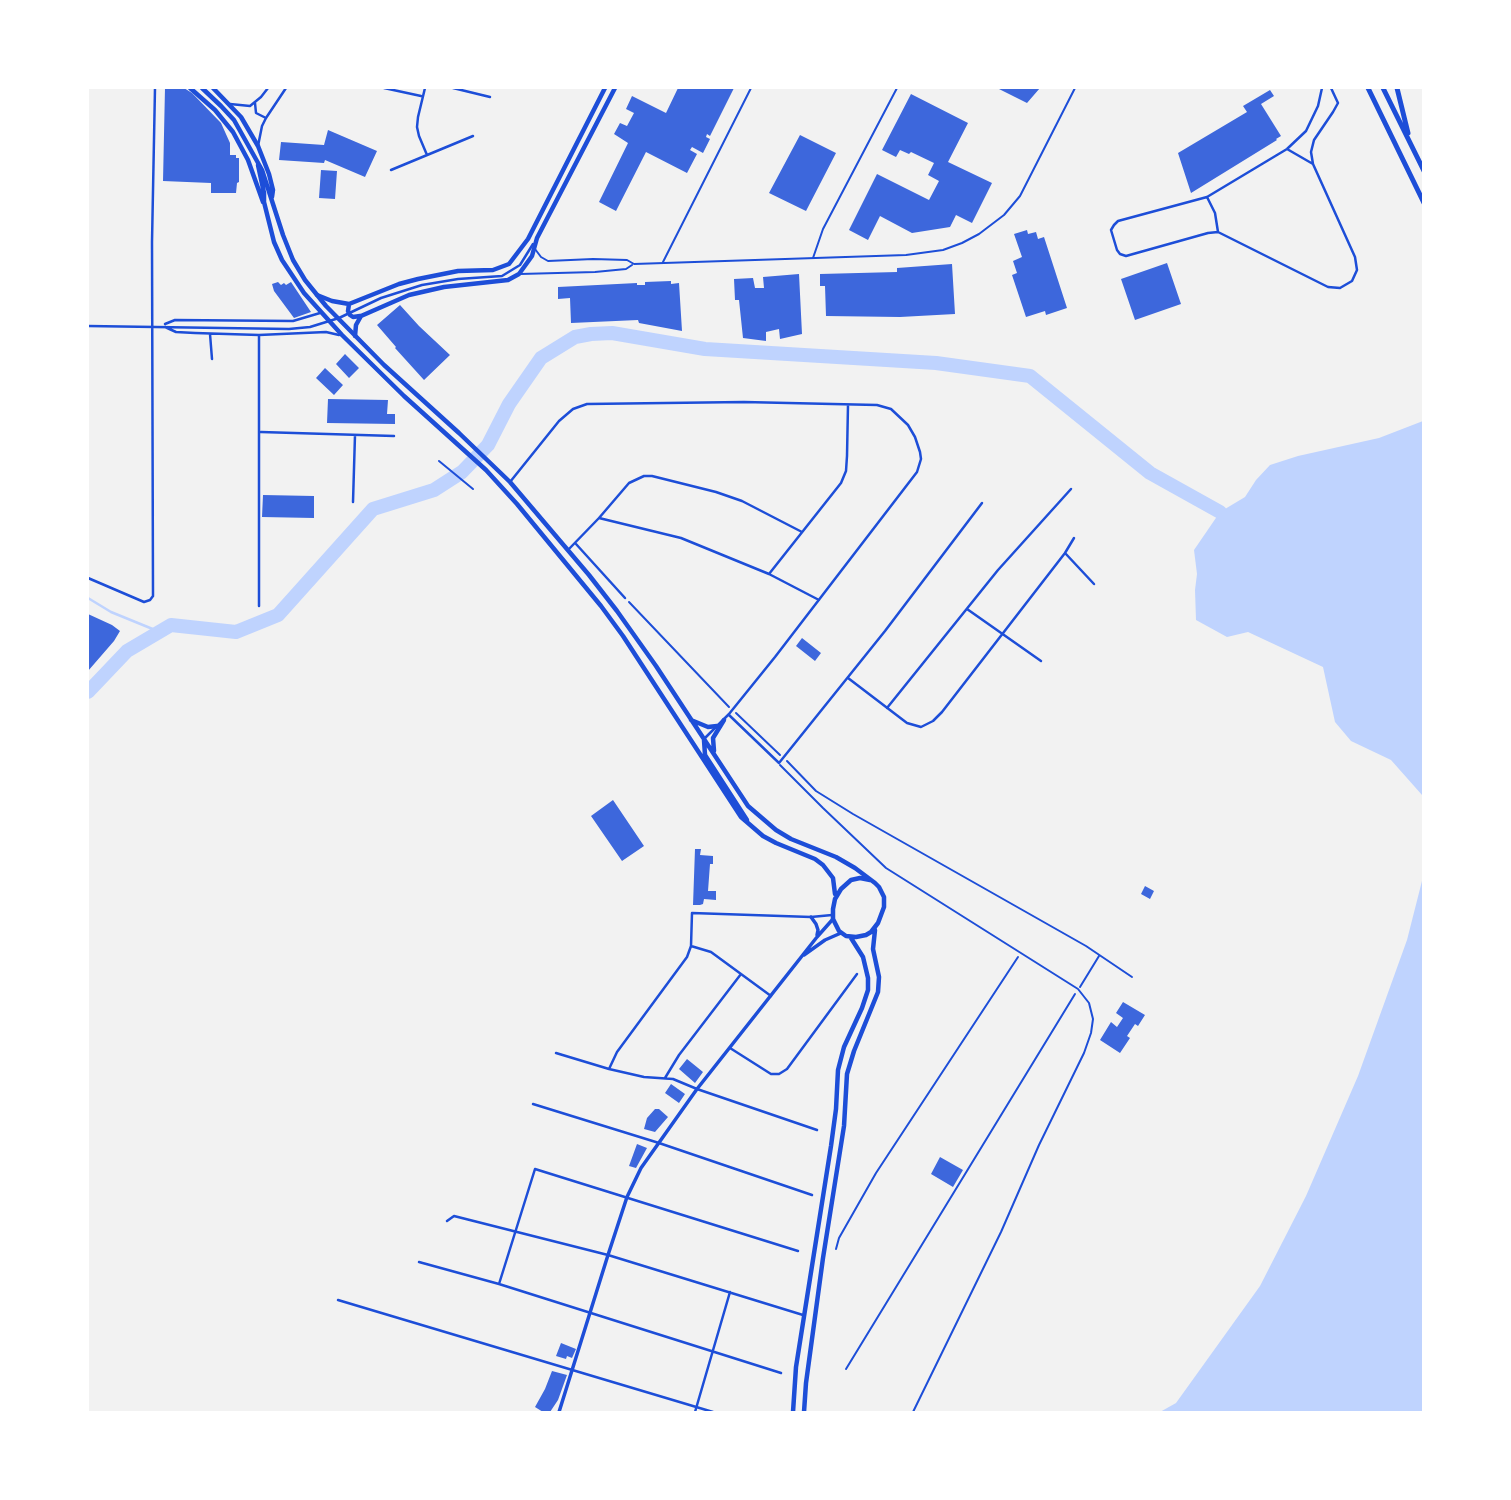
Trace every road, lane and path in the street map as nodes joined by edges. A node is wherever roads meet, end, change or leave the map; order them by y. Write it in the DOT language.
graph roads {
  1 [pos="155,88"];
  2 [pos="190,88"];
  3 [pos="202,88"];
  4 [pos="213,88"];
  5 [pos="268,88"];
  6 [pos="286,88"];
  7 [pos="384,88"];
  8 [pos="425,88"];
  9 [pos="453,88"];
  10 [pos="606,88"];
  11 [pos="615,88"];
  12 [pos="751,88"];
  13 [pos="897,88"];
  14 [pos="1075,88"];
  15 [pos="1322,88"];
  16 [pos="1331,88"];
  17 [pos="1368,88"];
  18 [pos="1383,88"];
  19 [pos="1397,88"];
  20 [pos="423,96"];
  21 [pos="490,97"];
  22 [pos="255,103"];
  23 [pos="229,104"];
  24 [pos="266,118"];
  25 [pos="473,136"];
  26 [pos="258,146"];
  27 [pos="1287,149"];
  28 [pos="1413,149"];
  29 [pos="427,155"];
  30 [pos="1313,164"];
  31 [pos="258,165"];
  32 [pos="391,170"];
  33 [pos="1423,171"];
  34 [pos="1207,197"];
  35 [pos="272,198"];
  36 [pos="264,202"];
  37 [pos="1423,203"];
  38 [pos="1218,232"];
  39 [pos="537,238"];
  40 [pos="535,249"];
  41 [pos="813,259"];
  42 [pos="662,263"];
  43 [pos="634,264"];
  44 [pos="519,274"];
  45 [pos="316,294"];
  46 [pos="349,304"];
  47 [pos="320,313"];
  48 [pos="361,316"];
  49 [pos="88,326"];
  50 [pos="153,326"];
  51 [pos="162,326"];
  52 [pos="210,333"];
  53 [pos="259,335"];
  54 [pos="342,335"];
  55 [pos="355,336"];
  56 [pos="212,359"];
  57 [pos="848,405"];
  58 [pos="260,432"];
  59 [pos="355,435"];
  60 [pos="394,436"];
  61 [pos="439,461"];
  62 [pos="510,482"];
  63 [pos="472,489"];
  64 [pos="1071,489"];
  65 [pos="353,502"];
  66 [pos="982,503"];
  67 [pos="599,518"];
  68 [pos="802,532"];
  69 [pos="1074,538"];
  70 [pos="575,543"];
  71 [pos="568,550"];
  72 [pos="1065,553"];
  73 [pos="769,575"];
  74 [pos="88,578"];
  75 [pos="1094,584"];
  76 [pos="625,598"];
  77 [pos="820,600"];
  78 [pos="259,606"];
  79 [pos="967,609"];
  80 [pos="1002,634"];
  81 [pos="1041,661"];
  82 [pos="847,677"];
  83 [pos="887,708"];
  84 [pos="732,710"];
  85 [pos="729,714"];
  86 [pos="691,720"];
  87 [pos="724,720"];
  88 [pos="717,726"];
  89 [pos="704,739"];
  90 [pos="714,755"];
  91 [pos="783,758"];
  92 [pos="779,763"];
  93 [pos="751,826"];
  94 [pos="870,880"];
  95 [pos="835,899"];
  96 [pos="811,917"];
  97 [pos="832,917"];
  98 [pos="876,927"];
  99 [pos="841,933"];
  100 [pos="817,937"];
  101 [pos="851,937"];
  102 [pos="691,946"];
  103 [pos="1021,953"];
  104 [pos="1099,955"];
  105 [pos="800,959"];
  106 [pos="741,974"];
  107 [pos="857,974"];
  108 [pos="1132,977"];
  109 [pos="1078,989"];
  110 [pos="771,996"];
  111 [pos="730,1048"];
  112 [pos="556,1053"];
  113 [pos="609,1069"];
  114 [pos="665,1078"];
  115 [pos="697,1089"];
  116 [pos="533,1104"];
  117 [pos="817,1130"];
  118 [pos="659,1143"];
  119 [pos="812,1195"];
  120 [pos="627,1198"];
  121 [pos="447,1221"];
  122 [pos="516,1231"];
  123 [pos="836,1249"];
  124 [pos="798,1251"];
  125 [pos="608,1255"];
  126 [pos="419,1262"];
  127 [pos="499,1284"];
  128 [pos="730,1292"];
  129 [pos="338,1300"];
  130 [pos="590,1312"];
  131 [pos="803,1315"];
  132 [pos="712,1351"];
  133 [pos="846,1369"];
  134 [pos="572,1370"];
  135 [pos="781,1373"];
  136 [pos="696,1408"];
  137 [pos="559,1412"];
  138 [pos="695,1412"];
  139 [pos="713,1412"];
  140 [pos="793,1412"];
  141 [pos="804,1412"];
  142 [pos="914,1412"];
  1 -- 50 [label="street"];
  2 -- 36 [label="main road"];
  3 -- 31 [label="main road"];
  4 -- 23 [label="main road"];
  5 -- 22 [label="street"];
  6 -- 24 [label="street"];
  7 -- 20 [label="street"];
  8 -- 20 [label="street"];
  9 -- 21 [label="street"];
  10 -- 46 [label="main road"];
  11 -- 39 [label="main road"];
  12 -- 42 [label="lane"];
  13 -- 41 [label="lane"];
  14 -- 41 [label="lane"];
  15 -- 27 [label="street"];
  16 -- 30 [label="street"];
  17 -- 37 [label="highway"];
  18 -- 28 [label="highway"];
  19 -- 28 [label="highway"];
  20 -- 29 [label="street"];
  22 -- 23 [label="street"];
  22 -- 24 [label="street"];
  23 -- 26 [label="main road"];
  24 -- 26 [label="street"];
  25 -- 29 [label="street"];
  26 -- 35 [label="main road"];
  27 -- 30 [label="street"];
  27 -- 34 [label="street"];
  28 -- 33 [label="highway"];
  29 -- 32 [label="street"];
  30 -- 38 [label="street"];
  31 -- 35 [label="main road"];
  31 -- 36 [label="main road"];
  34 -- 38 [label="street"];
  34 -- 38 [label="street"];
  35 -- 45 [label="main road"];
  36 -- 47 [label="main road"];
  39 -- 40 [label="main road"];
  39 -- 51 [label="street"];
  40 -- 43 [label="lane"];
  40 -- 44 [label="main road"];
  41 -- 42 [label="lane"];
  42 -- 43 [label="lane"];
  43 -- 44 [label="lane"];
  44 -- 48 [label="main road"];
  45 -- 46 [label="main road"];
  45 -- 55 [label="main road"];
  46 -- 48 [label="main road"];
  47 -- 51 [label="street"];
  47 -- 54 [label="main road"];
  48 -- 55 [label="main road"];
  49 -- 50 [label="street"];
  50 -- 51 [label="street"];
  50 -- 74 [label="street"];
  51 -- 52 [label="street"];
  52 -- 53 [label="street"];
  52 -- 56 [label="street"];
  53 -- 54 [label="street"];
  53 -- 58 [label="street"];
  54 -- 93 [label="main road"];
  55 -- 62 [label="main road"];
  57 -- 62 [label="street"];
  57 -- 68 [label="street"];
  57 -- 77 [label="street"];
  58 -- 59 [label="street"];
  58 -- 78 [label="street"];
  59 -- 60 [label="street"];
  59 -- 65 [label="street"];
  61 -- 63 [label="path"];
  62 -- 71 [label="main road"];
  64 -- 79 [label="street"];
  66 -- 82 [label="street"];
  67 -- 68 [label="street"];
  67 -- 70 [label="street"];
  67 -- 73 [label="street"];
  68 -- 73 [label="street"];
  69 -- 72 [label="street"];
  70 -- 71 [label="street"];
  70 -- 76 [label="street"];
  71 -- 86 [label="main road"];
  72 -- 75 [label="street"];
  72 -- 80 [label="street"];
  73 -- 77 [label="street"];
  76 -- 84 [label="path"];
  77 -- 84 [label="street"];
  79 -- 80 [label="street"];
  79 -- 83 [label="street"];
  80 -- 81 [label="street"];
  80 -- 83 [label="street"];
  82 -- 83 [label="street"];
  82 -- 91 [label="street"];
  84 -- 85 [label="street"];
  84 -- 91 [label="path"];
  85 -- 87 [label="street"];
  85 -- 92 [label="street"];
  86 -- 88 [label="main road"];
  86 -- 89 [label="main road"];
  87 -- 88 [label="street"];
  87 -- 90 [label="main road"];
  88 -- 89 [label="street"];
  89 -- 90 [label="main road"];
  89 -- 93 [label="main road"];
  90 -- 94 [label="main road"];
  91 -- 92 [label="street"];
  91 -- 104 [label="path"];
  92 -- 103 [label="lane"];
  93 -- 95 [label="main road"];
  94 -- 95 [label="main road"];
  94 -- 98 [label="main road"];
  95 -- 97 [label="main road"];
  96 -- 97 [label="street"];
  96 -- 100 [label="street"];
  96 -- 102 [label="street"];
  97 -- 99 [label="main road"];
  97 -- 100 [label="street"];
  98 -- 101 [label="main road"];
  98 -- 141 [label="main road"];
  99 -- 101 [label="main road"];
  99 -- 105 [label="street"];
  100 -- 105 [label="street"];
  101 -- 131 [label="main road"];
  102 -- 106 [label="street"];
  102 -- 113 [label="street"];
  103 -- 109 [label="lane"];
  103 -- 123 [label="path"];
  104 -- 108 [label="path"];
  104 -- 109 [label="path"];
  105 -- 110 [label="street"];
  106 -- 110 [label="street"];
  106 -- 114 [label="street"];
  107 -- 111 [label="street"];
  109 -- 133 [label="path"];
  109 -- 142 [label="lane"];
  110 -- 111 [label="street"];
  111 -- 115 [label="street"];
  112 -- 113 [label="street"];
  113 -- 114 [label="street"];
  114 -- 115 [label="street"];
  115 -- 117 [label="street"];
  115 -- 118 [label="street"];
  116 -- 118 [label="street"];
  118 -- 119 [label="street"];
  118 -- 120 [label="street"];
  120 -- 122 [label="street"];
  120 -- 124 [label="street"];
  120 -- 125 [label="street"];
  121 -- 122 [label="street"];
  122 -- 125 [label="street"];
  122 -- 127 [label="street"];
  125 -- 128 [label="street"];
  125 -- 130 [label="street"];
  126 -- 127 [label="street"];
  127 -- 130 [label="street"];
  128 -- 131 [label="street"];
  128 -- 132 [label="street"];
  129 -- 134 [label="street"];
  130 -- 132 [label="street"];
  130 -- 134 [label="street"];
  131 -- 140 [label="main road"];
  132 -- 135 [label="street"];
  132 -- 136 [label="street"];
  134 -- 136 [label="street"];
  134 -- 137 [label="street"];
  136 -- 138 [label="street"];
  136 -- 139 [label="street"];
}
